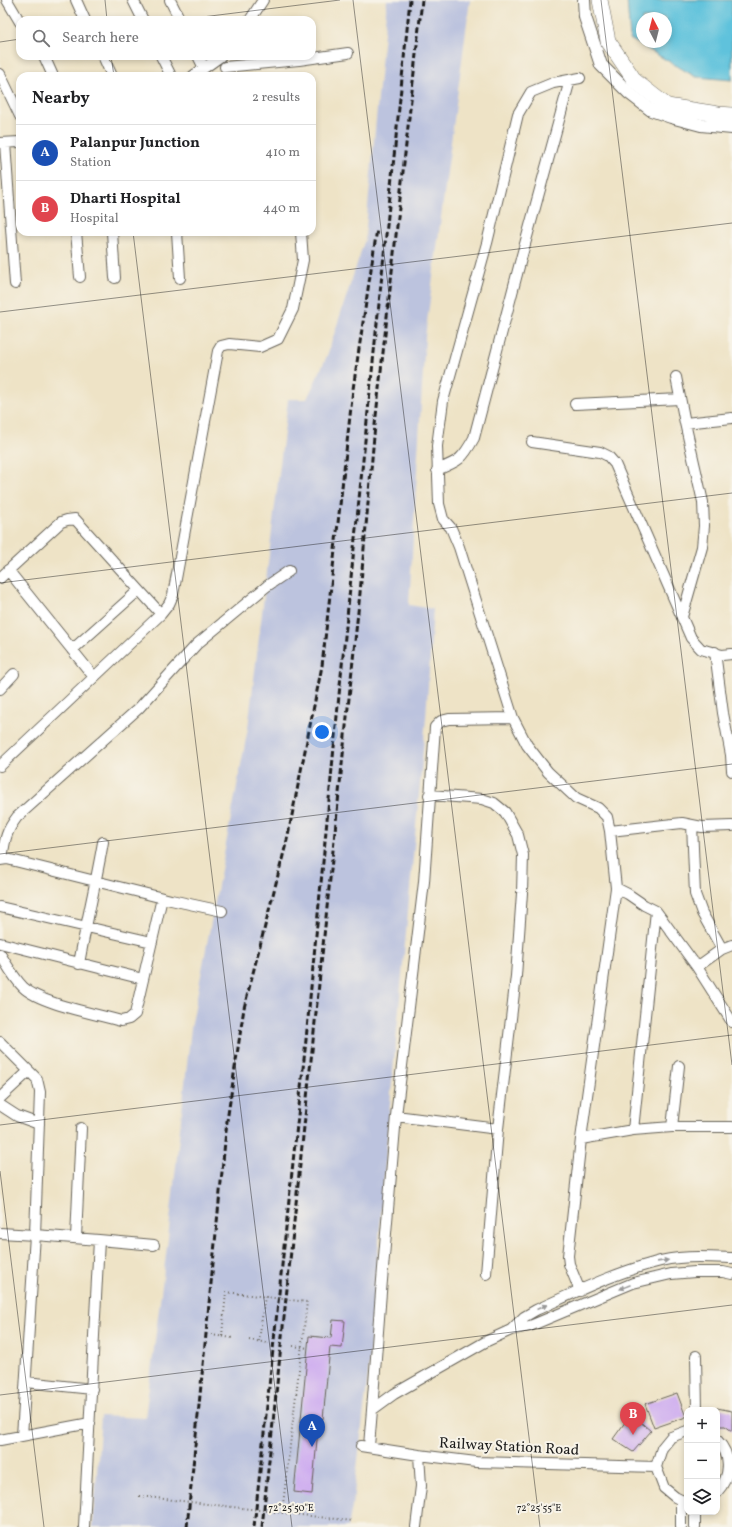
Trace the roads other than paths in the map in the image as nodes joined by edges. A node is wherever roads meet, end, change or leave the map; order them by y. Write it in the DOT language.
graph roads {
  1 [pos="7,0"];
  2 [pos="76,0"];
  3 [pos="133,0"];
  4 [pos="170,0"];
  5 [pos="263,0"];
  6 [pos="584,0"];
  7 [pos="600,0"];
  8 [pos="16,16"];
  9 [pos="83,16"];
  10 [pos="141,16"];
  11 [pos="178,16"];
  12 [pos="253,16"];
  13 [pos="348,53"];
  14 [pos="316,58"];
  15 [pos="46,60"];
  16 [pos="105,60"];
  17 [pos="163,60"];
  18 [pos="200,60"];
  19 [pos="215,60"];
  20 [pos="222,60"];
  21 [pos="299,60"];
  22 [pos="225,66"];
  23 [pos="204,68"];
  24 [pos="51,72"];
  25 [pos="110,72"];
  26 [pos="169,72"];
  27 [pos="198,72"];
  28 [pos="228,72"];
  29 [pos="0,74"];
  30 [pos="16,108"];
  31 [pos="732,115"];
  32 [pos="732,128"];
  33 [pos="16,142"];
  34 [pos="3,143"];
  35 [pos="5,190"];
  36 [pos="76,236"];
  37 [pos="112,236"];
  38 [pos="177,236"];
  39 [pos="301,236"];
  40 [pos="80,277"];
  41 [pos="115,278"];
  42 [pos="180,278"];
  43 [pos="15,284"];
  44 [pos="676,377"];
  45 [pos="680,399"];
  46 [pos="575,404"];
  47 [pos="732,418"];
  48 [pos="685,423"];
  49 [pos="532,442"];
  50 [pos="437,470"];
  51 [pos="8,570"];
  52 [pos="289,571"];
  53 [pos="0,578"];
  54 [pos="139,590"];
  55 [pos="161,614"];
  56 [pos="682,617"];
  57 [pos="72,650"];
  58 [pos="715,652"];
  59 [pos="732,654"];
  60 [pos="14,674"];
  61 [pos="94,677"];
  62 [pos="0,689"];
  63 [pos="513,718"];
  64 [pos="0,766"];
  65 [pos="732,771"];
  66 [pos="430,795"];
  67 [pos="692,825"];
  68 [pos="732,826"];
  69 [pos="610,831"];
  70 [pos="103,842"];
  71 [pos="1,859"];
  72 [pos="96,881"];
  73 [pos="616,888"];
  74 [pos="162,898"];
  75 [pos="0,907"];
  76 [pos="222,911"];
  77 [pos="656,911"];
  78 [pos="85,926"];
  79 [pos="152,942"];
  80 [pos="0,943"];
  81 [pos="732,945"];
  82 [pos="722,949"];
  83 [pos="0,954"];
  84 [pos="79,964"];
  85 [pos="697,967"];
  86 [pos="143,979"];
  87 [pos="732,1022"];
  88 [pos="0,1042"];
  89 [pos="679,1066"];
  90 [pos="28,1071"];
  91 [pos="2,1093"];
  92 [pos="0,1105"];
  93 [pos="396,1116"];
  94 [pos="39,1124"];
  95 [pos="672,1127"];
  96 [pos="732,1127"];
  97 [pos="81,1128"];
  98 [pos="498,1129"];
  99 [pos="633,1130"];
  100 [pos="582,1139"];
  101 [pos="0,1233"];
  102 [pos="35,1235"];
  103 [pos="76,1238"];
  104 [pos="99,1240"];
  105 [pos="154,1245"];
  106 [pos="732,1258"];
  107 [pos="486,1274"];
  108 [pos="732,1274"];
  109 [pos="580,1291"];
  110 [pos="511,1330"];
  111 [pos="696,1356"];
  112 [pos="26,1382"];
  113 [pos="92,1389"];
  114 [pos="697,1407"];
  115 [pos="372,1410"];
  116 [pos="90,1423"];
  117 [pos="684,1432"];
  118 [pos="22,1436"];
  119 [pos="0,1440"];
  120 [pos="720,1442"];
  121 [pos="418,1455"];
  122 [pos="656,1467"];
  123 [pos="730,1471"];
  124 [pos="720,1489"];
  125 [pos="684,1500"];
  126 [pos="695,1515"];
  127 [pos="84,1527"];
  128 [pos="416,1527"];
  129 [pos="681,1527"];
  130 [pos="695,1527"];
  1 -- 8 [label="street"];
  2 -- 9 [label="street"];
  3 -- 10 [label="street"];
  4 -- 11 [label="street"];
  5 -- 12 [label="street"];
  6 -- 32 [label="street"];
  7 -- 31 [label="main road"];
  13 -- 14 [label="street"];
  15 -- 24 [label="street"];
  16 -- 25 [label="street"];
  17 -- 26 [label="street"];
  18 -- 23 [label="street"];
  19 -- 23 [label="street"];
  20 -- 22 [label="street"];
  21 -- 22 [label="street"];
  22 -- 28 [label="street"];
  23 -- 27 [label="street"];
  29 -- 30 [label="street"];
  33 -- 34 [label="street"];
  34 -- 35 [label="street"];
  35 -- 43 [label="street"];
  36 -- 40 [label="street"];
  37 -- 41 [label="street"];
  38 -- 42 [label="street"];
  39 -- 55 [label="street"];
  44 -- 45 [label="street"];
  45 -- 46 [label="street"];
  45 -- 48 [label="street"];
  47 -- 48 [label="street"];
  48 -- 56 [label="street"];
  49 -- 56 [label="street"];
  50 -- 50 [label="street"];
  50 -- 63 [label="street"];
  51 -- 53 [label="street"];
  51 -- 54 [label="street"];
  51 -- 57 [label="street"];
  52 -- 71 [label="street"];
  54 -- 55 [label="street"];
  54 -- 57 [label="street"];
  55 -- 61 [label="street"];
  56 -- 58 [label="street"];
  57 -- 61 [label="street"];
  58 -- 59 [label="street"];
  58 -- 65 [label="street"];
  60 -- 62 [label="street"];
  61 -- 64 [label="street"];
  63 -- 66 [label="street"];
  63 -- 69 [label="street"];
  66 -- 93 [label="street"];
  66 -- 98 [label="street"];
  67 -- 68 [label="street"];
  67 -- 69 [label="street"];
  67 -- 82 [label="street"];
  69 -- 73 [label="street"];
  70 -- 72 [label="street"];
  71 -- 72 [label="street"];
  72 -- 74 [label="street"];
  72 -- 78 [label="street"];
  73 -- 77 [label="street"];
  73 -- 100 [label="street"];
  74 -- 76 [label="street"];
  74 -- 79 [label="street"];
  75 -- 78 [label="street"];
  77 -- 85 [label="street"];
  77 -- 99 [label="street"];
  78 -- 79 [label="street"];
  78 -- 84 [label="street"];
  79 -- 86 [label="street"];
  80 -- 84 [label="street"];
  81 -- 82 [label="street"];
  82 -- 85 [label="street"];
  83 -- 86 [label="street"];
  84 -- 86 [label="street"];
  85 -- 87 [label="street"];
  88 -- 90 [label="street"];
  89 -- 95 [label="street"];
  90 -- 91 [label="street"];
  90 -- 94 [label="street"];
  92 -- 94 [label="street"];
  93 -- 98 [label="street"];
  93 -- 115 [label="street"];
  94 -- 102 [label="street"];
  95 -- 96 [label="street"];
  95 -- 99 [label="street"];
  97 -- 103 [label="street"];
  98 -- 107 [label="street"];
  99 -- 100 [label="street"];
  100 -- 109 [label="street"];
  101 -- 102 [label="street"];
  102 -- 103 [label="street"];
  102 -- 112 [label="street"];
  103 -- 104 [label="street"];
  104 -- 105 [label="street"];
  104 -- 113 [label="street"];
  109 -- 106 [label="street, one-way"];
  108 -- 110 [label="street, one-way"];
  110 -- 109 [label="street, one-way"];
  110 -- 115 [label="street"];
  111 -- 114 [label="street"];
  112 -- 113 [label="street"];
  112 -- 118 [label="street"];
  113 -- 116 [label="street"];
  115 -- 121 [label="street, Railway Station Road"];
  116 -- 118 [label="street"];
  116 -- 127 [label="street"];
  117 -- 122 [label="street"];
  118 -- 119 [label="street"];
  120 -- 123 [label="street"];
  121 -- 122 [label="street, Railway Station Road"];
  121 -- 128 [label="street"];
  122 -- 125 [label="street"];
  123 -- 124 [label="street"];
  125 -- 129 [label="street"];
  126 -- 130 [label="street"];
}
